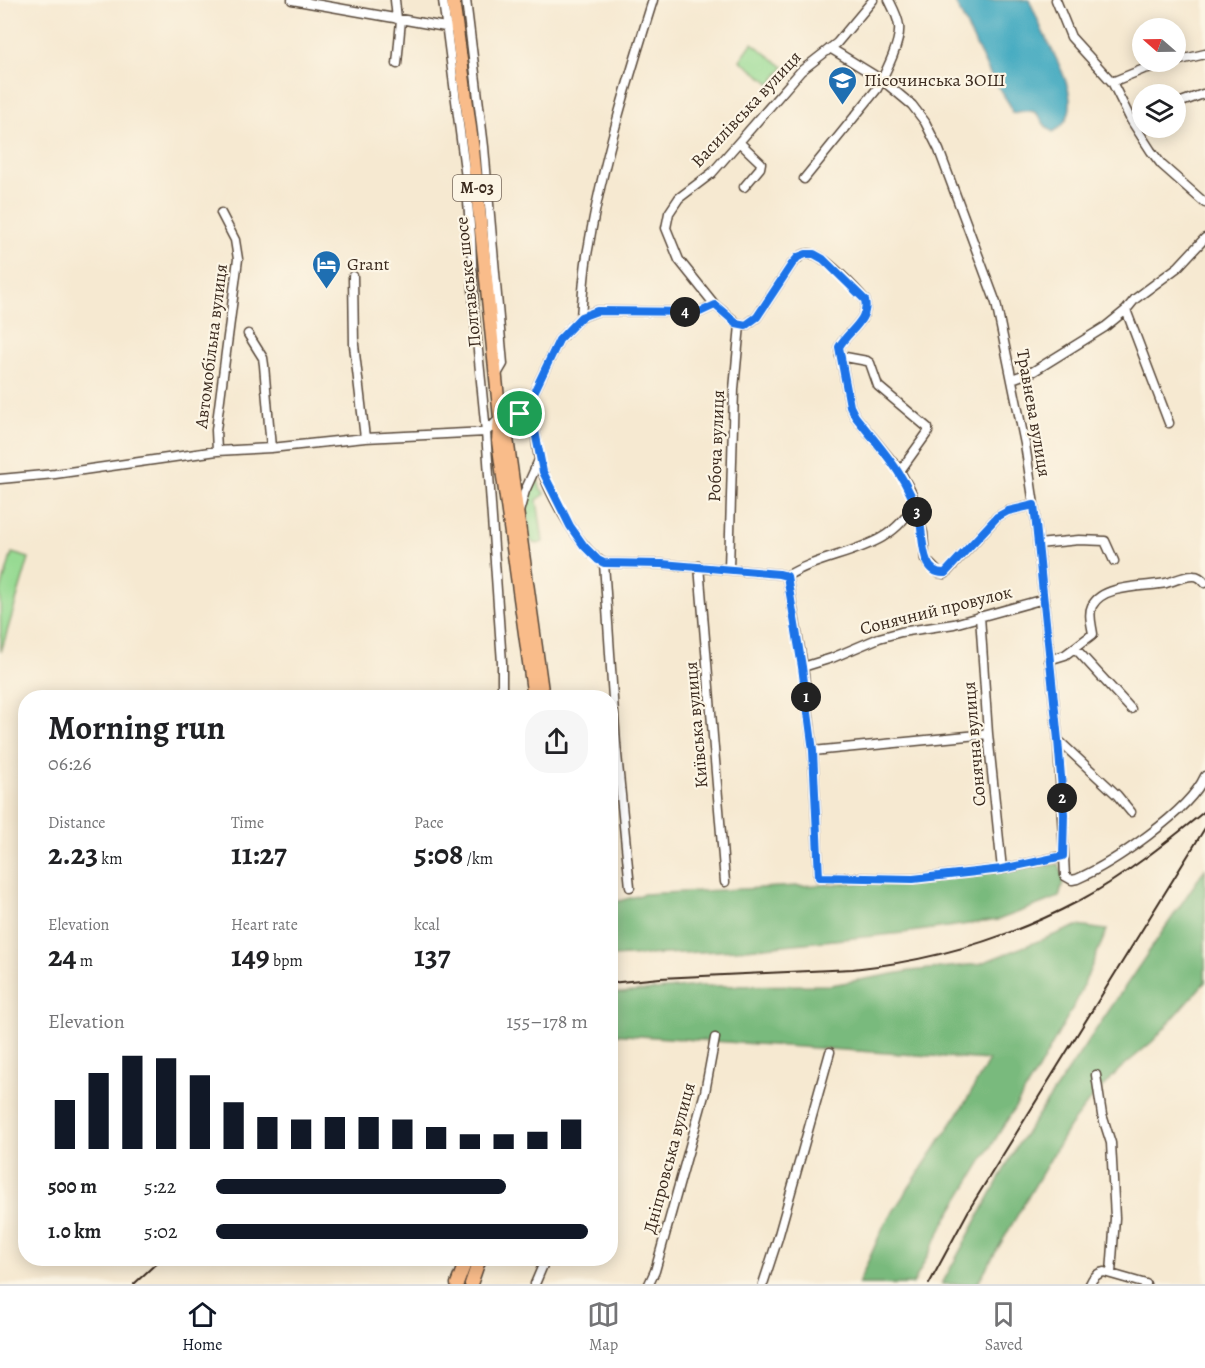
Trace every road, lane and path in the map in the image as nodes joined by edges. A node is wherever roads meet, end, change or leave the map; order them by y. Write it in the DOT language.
graph roads {
  1 [pos="292,0"];
  2 [pos="395,0"];
  3 [pos="443,0"];
  4 [pos="453,0"];
  5 [pos="466,0"];
  6 [pos="873,0"];
  7 [pos="889,0"];
  8 [pos="1056,0"];
  9 [pos="652,4"];
  10 [pos="399,19"];
  11 [pos="452,28"];
  12 [pos="830,48"];
  13 [pos="1205,54"];
  14 [pos="1186,58"];
  15 [pos="397,63"];
  16 [pos="1137,72"];
  17 [pos="882,80"];
  18 [pos="1112,82"];
  19 [pos="1203,94"];
  20 [pos="1186,100"];
  21 [pos="1131,120"];
  22 [pos="739,142"];
  23 [pos="804,179"];
  24 [pos="744,187"];
  25 [pos="1205,203"];
  26 [pos="221,213"];
  27 [pos="1205,238"];
  28 [pos="353,276"];
  29 [pos="715,305"];
  30 [pos="1126,310"];
  31 [pos="581,317"];
  32 [pos="740,324"];
  33 [pos="248,334"];
  34 [pos="840,356"];
  35 [pos="496,376"];
  36 [pos="1012,379"];
  37 [pos="520,414"];
  38 [pos="500,418"];
  39 [pos="1168,423"];
  40 [pos="486,432"];
  41 [pos="365,438"];
  42 [pos="271,448"];
  43 [pos="217,451"];
  44 [pos="540,459"];
  45 [pos="900,471"];
  46 [pos="0,479"];
  47 [pos="914,502"];
  48 [pos="1034,505"];
  49 [pos="518,516"];
  50 [pos="1038,544"];
  51 [pos="1114,561"];
  52 [pos="604,563"];
  53 [pos="699,566"];
  54 [pos="729,569"];
  55 [pos="787,576"];
  56 [pos="1205,583"];
  57 [pos="1044,599"];
  58 [pos="980,616"];
  59 [pos="1076,648"];
  60 [pos="1049,660"];
  61 [pos="802,667"];
  62 [pos="502,690"];
  63 [pos="533,690"];
  64 [pos="542,690"];
  65 [pos="612,690"];
  66 [pos="1131,709"];
  67 [pos="988,734"];
  68 [pos="1058,740"];
  69 [pos="813,751"];
  70 [pos="618,764"];
  71 [pos="1205,776"];
  72 [pos="1131,812"];
  73 [pos="1063,856"];
  74 [pos="1002,869"];
  75 [pos="725,882"];
  76 [pos="630,887"];
  77 [pos="715,1038"];
  78 [pos="830,1053"];
  79 [pos="1096,1075"];
  80 [pos="464,1266"];
  81 [pos="477,1266"];
  82 [pos="543,1266"];
  83 [pos="1111,1273"];
  84 [pos="1090,1283"];
  85 [pos="457,1284"];
  86 [pos="471,1284"];
  87 [pos="535,1284"];
  88 [pos="649,1284"];
  89 [pos="763,1284"];
  90 [pos="1146,1284"];
  1 -- 10 [label="street"];
  2 -- 10 [label="street"];
  3 -- 11 [label="street"];
  4 -- 11 [label="highway, Полтавське шосе / М-03"];
  5 -- 35 [label="street"];
  6 -- 12 [label="street, Василівська вулиця"];
  7 -- 17 [label="street"];
  8 -- 18 [label="street"];
  9 -- 31 [label="street"];
  10 -- 11 [label="street"];
  10 -- 15 [label="street"];
  11 -- 35 [label="highway, Полтавське шосе / М-03"];
  11 -- 40 [label="street"];
  12 -- 17 [label="street, Травнева вулиця"];
  12 -- 22 [label="street, Василівська вулиця"];
  13 -- 14 [label="street"];
  16 -- 18 [label="street"];
  17 -- 23 [label="street"];
  17 -- 36 [label="street, Травнева вулиця"];
  18 -- 21 [label="street"];
  19 -- 20 [label="street"];
  21 -- 25 [label="street"];
  22 -- 24 [label="street"];
  22 -- 29 [label="street, Василівська вулиця"];
  26 -- 43 [label="street, Автомобільна вулиця"];
  27 -- 30 [label="street"];
  28 -- 41 [label="street"];
  29 -- 31 [label="street"];
  29 -- 32 [label="street, Василівська вулиця"];
  30 -- 36 [label="street"];
  30 -- 39 [label="street"];
  31 -- 37 [label="street"];
  32 -- 34 [label="street"];
  32 -- 54 [label="street, Робоча вулиця"];
  33 -- 42 [label="street, Автомобільна вулиця"];
  34 -- 45 [label="street"];
  34 -- 45 [label="street"];
  35 -- 38 [label="highway, Полтавське шосе / М-03"];
  36 -- 48 [label="street, Травнева вулиця"];
  37 -- 38 [label="street"];
  37 -- 44 [label="street"];
  38 -- 40 [label="street"];
  38 -- 49 [label="highway, М-03"];
  38 -- 63 [label="highway, М-03"];
  40 -- 41 [label="street, Автомобільна вулиця"];
  40 -- 62 [label="street"];
  41 -- 42 [label="street, Автомобільна вулиця"];
  42 -- 43 [label="street, Автомобільна вулиця"];
  43 -- 46 [label="street, Автомобільна вулиця"];
  44 -- 49 [label="street"];
  44 -- 52 [label="street"];
  45 -- 47 [label="street"];
  47 -- 48 [label="street"];
  47 -- 55 [label="street"];
  48 -- 50 [label="street, Травнева вулиця"];
  49 -- 64 [label="highway, М-03"];
  50 -- 51 [label="street"];
  50 -- 57 [label="street, Травнева вулиця"];
  52 -- 53 [label="street"];
  52 -- 65 [label="street"];
  53 -- 54 [label="street"];
  53 -- 75 [label="street, Київська вулиця"];
  54 -- 55 [label="street"];
  55 -- 61 [label="street"];
  56 -- 59 [label="street"];
  57 -- 58 [label="street, Сонячний провулок"];
  57 -- 60 [label="street, Травнева вулиця"];
  58 -- 61 [label="street, Сонячний провулок"];
  58 -- 67 [label="street, Сонячна вулиця"];
  59 -- 60 [label="street"];
  59 -- 66 [label="street"];
  60 -- 68 [label="street, Травнева вулиця"];
  61 -- 69 [label="street"];
  67 -- 69 [label="street"];
  67 -- 74 [label="street, Сонячна вулиця"];
  68 -- 72 [label="street"];
  68 -- 73 [label="street, Травнева вулиця"];
  69 -- 74 [label="street"];
  70 -- 76 [label="street"];
  71 -- 73 [label="street"];
  73 -- 74 [label="street"];
  77 -- 88 [label="street, Дніпровська вулиця"];
  78 -- 89 [label="street"];
  79 -- 83 [label="street"];
  80 -- 85 [label="highway"];
  81 -- 86 [label="highway"];
  82 -- 87 [label="street"];
  83 -- 84 [label="street"];
  83 -- 90 [label="street"];
}
